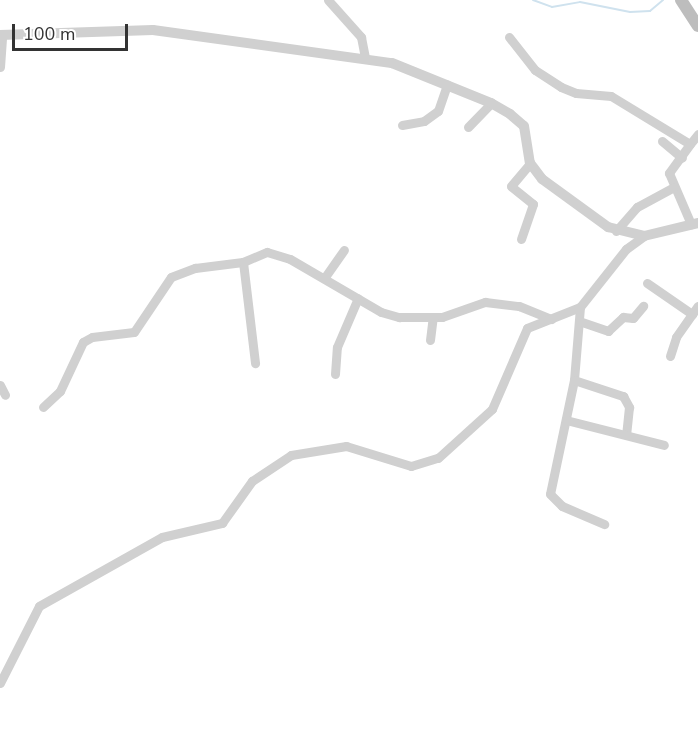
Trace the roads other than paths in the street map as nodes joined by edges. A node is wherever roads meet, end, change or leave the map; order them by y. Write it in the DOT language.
graph roads {
  1 [pos="328,0"];
  2 [pos="681,0"];
  3 [pos="696,20"];
  4 [pos="1,35"];
  5 [pos="509,37"];
  6 [pos="365,57"];
  7 [pos="0,67"];
  8 [pos="447,85"];
  9 [pos="492,103"];
  10 [pos="402,125"];
  11 [pos="468,127"];
  12 [pos="698,134"];
  13 [pos="662,141"];
  14 [pos="690,144"];
  15 [pos="682,158"];
  16 [pos="530,159"];
  17 [pos="674,187"];
  18 [pos="695,223"];
  19 [pos="616,231"];
  20 [pos="644,236"];
  21 [pos="521,239"];
  22 [pos="344,250"];
  23 [pos="243,262"];
  24 [pos="325,277"];
  25 [pos="647,283"];
  26 [pos="358,298"];
  27 [pos="643,306"];
  28 [pos="580,307"];
  29 [pos="695,310"];
  30 [pos="433,317"];
  31 [pos="551,320"];
  32 [pos="579,321"];
  33 [pos="430,340"];
  34 [pos="670,356"];
  35 [pos="255,363"];
  36 [pos="335,374"];
  37 [pos="574,380"];
  38 [pos="0,381"];
  39 [pos="5,394"];
  40 [pos="43,407"];
  41 [pos="566,420"];
  42 [pos="626,434"];
  43 [pos="664,445"];
  44 [pos="604,524"];
  45 [pos="0,683"];
  1 -- 6 [label="street"];
  2 -- 3 [label="main road"];
  4 -- 6 [label="street"];
  4 -- 7 [label="street"];
  5 -- 14 [label="street"];
  6 -- 8 [label="street"];
  8 -- 9 [label="street"];
  8 -- 10 [label="street"];
  9 -- 11 [label="street"];
  9 -- 16 [label="street"];
  12 -- 14 [label="street"];
  13 -- 15 [label="street"];
  14 -- 15 [label="street"];
  15 -- 17 [label="street"];
  16 -- 19 [label="street"];
  16 -- 21 [label="street"];
  17 -- 18 [label="street"];
  17 -- 19 [label="street"];
  18 -- 20 [label="street"];
  19 -- 20 [label="street"];
  20 -- 28 [label="street"];
  22 -- 24 [label="street"];
  23 -- 24 [label="street"];
  23 -- 35 [label="street"];
  23 -- 40 [label="street"];
  24 -- 26 [label="street"];
  25 -- 29 [label="street"];
  26 -- 30 [label="street"];
  26 -- 36 [label="street"];
  27 -- 32 [label="street"];
  28 -- 31 [label="street"];
  28 -- 32 [label="street"];
  29 -- 34 [label="street"];
  30 -- 31 [label="street"];
  30 -- 33 [label="street"];
  31 -- 45 [label="street"];
  32 -- 37 [label="street"];
  37 -- 41 [label="street"];
  37 -- 42 [label="street"];
  38 -- 39 [label="street"];
  41 -- 42 [label="street"];
  41 -- 44 [label="street"];
  42 -- 43 [label="street"];
}
